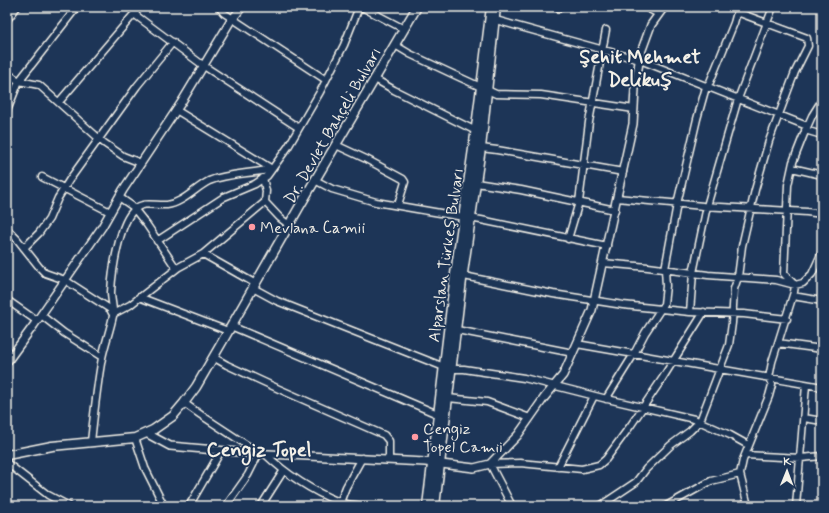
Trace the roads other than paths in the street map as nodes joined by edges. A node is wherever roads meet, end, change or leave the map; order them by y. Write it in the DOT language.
graph roads {
  1 [pos="17,7"];
  2 [pos="140,7"];
  3 [pos="219,7"];
  4 [pos="242,7"];
  5 [pos="359,7"];
  6 [pos="362,7"];
  7 [pos="417,7"];
  8 [pos="491,7"];
  9 [pos="496,7"];
  10 [pos="645,7"];
  11 [pos="664,7"];
  12 [pos="773,7"];
  13 [pos="76,8"];
  14 [pos="134,14"];
  15 [pos="659,14"];
  16 [pos="233,18"];
  17 [pos="7,20"];
  18 [pos="493,20"];
  19 [pos="767,22"];
  20 [pos="404,29"];
  21 [pos="606,30"];
  22 [pos="173,42"];
  23 [pos="394,45"];
  24 [pos="603,50"];
  25 [pos="640,60"];
  26 [pos="204,66"];
  27 [pos="7,73"];
  28 [pos="375,79"];
  29 [pos="326,80"];
  30 [pos="19,81"];
  31 [pos="706,87"];
  32 [pos="485,88"];
  33 [pos="738,99"];
  34 [pos="822,100"];
  35 [pos="59,102"];
  36 [pos="593,103"];
  37 [pos="176,110"];
  38 [pos="634,110"];
  39 [pos="7,111"];
  40 [pos="779,114"];
  41 [pos="299,128"];
  42 [pos="806,128"];
  43 [pos="479,132"];
  44 [pos="822,135"];
  45 [pos="100,139"];
  46 [pos="336,146"];
  47 [pos="481,148"];
  48 [pos="140,163"];
  49 [pos="584,165"];
  50 [pos="792,168"];
  51 [pos="272,169"];
  52 [pos="623,172"];
  53 [pos="822,175"];
  54 [pos="42,177"];
  55 [pos="263,178"];
  56 [pos="315,180"];
  57 [pos="476,183"];
  58 [pos="65,188"];
  59 [pos="119,197"];
  60 [pos="617,198"];
  61 [pos="265,202"];
  62 [pos="579,202"];
  63 [pos="677,204"];
  64 [pos="398,205"];
  65 [pos="707,206"];
  66 [pos="134,209"];
  67 [pos="751,209"];
  68 [pos="615,210"];
  69 [pos="787,211"];
  70 [pos="110,212"];
  71 [pos="820,214"];
  72 [pos="467,218"];
  73 [pos="822,221"];
  74 [pos="289,225"];
  75 [pos="7,229"];
  76 [pos="568,239"];
  77 [pos="157,241"];
  78 [pos="607,246"];
  79 [pos="24,248"];
  80 [pos="822,253"];
  81 [pos="203,254"];
  82 [pos="603,263"];
  83 [pos="176,268"];
  84 [pos="665,269"];
  85 [pos="693,273"];
  86 [pos="459,275"];
  87 [pos="738,277"];
  88 [pos="65,280"];
  89 [pos="795,285"];
  90 [pos="254,286"];
  91 [pos="794,296"];
  92 [pos="139,297"];
  93 [pos="7,300"];
  94 [pos="594,301"];
  95 [pos="822,301"];
  96 [pos="660,309"];
  97 [pos="690,312"];
  98 [pos="704,312"];
  99 [pos="733,313"];
  100 [pos="113,314"];
  101 [pos="39,318"];
  102 [pos="787,319"];
  103 [pos="230,329"];
  104 [pos="453,329"];
  105 [pos="778,343"];
  106 [pos="577,344"];
  107 [pos="822,349"];
  108 [pos="573,353"];
  109 [pos="634,354"];
  110 [pos="102,357"];
  111 [pos="214,357"];
  112 [pos="673,361"];
  113 [pos="7,362"];
  114 [pos="448,368"];
  115 [pos="719,368"];
  116 [pos="769,378"];
  117 [pos="555,385"];
  118 [pos="806,385"];
  119 [pos="822,387"];
  120 [pos="594,396"];
  121 [pos="448,398"];
  122 [pos="606,399"];
  123 [pos="184,403"];
  124 [pos="642,406"];
  125 [pos="442,416"];
  126 [pos="530,418"];
  127 [pos="804,418"];
  128 [pos="700,421"];
  129 [pos="822,421"];
  130 [pos="146,434"];
  131 [pos="135,438"];
  132 [pos="91,442"];
  133 [pos="748,445"];
  134 [pos="221,450"];
  135 [pos="262,453"];
  136 [pos="7,455"];
  137 [pos="745,455"];
  138 [pos="822,456"];
  139 [pos="362,458"];
  140 [pos="800,458"];
  141 [pos="389,460"];
  142 [pos="7,463"];
  143 [pos="436,463"];
  144 [pos="490,464"];
  145 [pos="558,467"];
  146 [pos="284,470"];
  147 [pos="740,474"];
  148 [pos="340,504"];
  149 [pos="69,506"];
  150 [pos="164,506"];
  151 [pos="189,506"];
  152 [pos="226,506"];
  153 [pos="261,506"];
  154 [pos="363,506"];
  155 [pos="427,506"];
  156 [pos="435,506"];
  157 [pos="512,506"];
  158 [pos="600,506"];
  159 [pos="666,506"];
  160 [pos="748,506"];
  161 [pos="796,506"];
  1 -- 17 [label="street"];
  2 -- 14 [label="street"];
  3 -- 16 [label="street"];
  4 -- 16 [label="street"];
  5 -- 29 [label="street"];
  6 -- 20 [label="street"];
  7 -- 20 [label="main road, Dr. Devlet Bahçeli Bulvarı"];
  8 -- 18 [label="main road, Alparslan Türkeş Bulvarı"];
  9 -- 18 [label="main road, Alparslan Türkeş Bulvarı"];
  10 -- 15 [label="street"];
  11 -- 15 [label="street"];
  12 -- 19 [label="street"];
  13 -- 30 [label="street"];
  14 -- 22 [label="street"];
  14 -- 35 [label="street"];
  15 -- 25 [label="street"];
  16 -- 26 [label="street"];
  16 -- 29 [label="street"];
  18 -- 24 [label="street"];
  18 -- 32 [label="main road, Alparslan Türkeş Bulvarı"];
  19 -- 31 [label="street"];
  19 -- 33 [label="street"];
  19 -- 40 [label="street"];
  20 -- 23 [label="main road, Dr. Devlet Bahçeli Bulvarı"];
  21 -- 24 [label="street"];
  22 -- 26 [label="street"];
  22 -- 45 [label="street"];
  23 -- 28 [label="main road, Dr. Devlet Bahçeli Bulvarı"];
  23 -- 32 [label="street"];
  24 -- 25 [label="street"];
  24 -- 36 [label="street"];
  25 -- 31 [label="street"];
  25 -- 38 [label="street"];
  26 -- 37 [label="street"];
  26 -- 41 [label="street"];
  27 -- 30 [label="street"];
  28 -- 43 [label="street"];
  28 -- 46 [label="main road, Dr. Devlet Bahçeli Bulvarı"];
  29 -- 41 [label="street"];
  30 -- 35 [label="street"];
  30 -- 39 [label="street"];
  31 -- 33 [label="street"];
  31 -- 63 [label="street"];
  32 -- 36 [label="street"];
  32 -- 43 [label="main road, Alparslan Türkeş Bulvarı"];
  33 -- 40 [label="street"];
  33 -- 65 [label="street"];
  34 -- 42 [label="street"];
  35 -- 45 [label="street"];
  36 -- 38 [label="street"];
  36 -- 49 [label="street"];
  37 -- 48 [label="street"];
  37 -- 51 [label="street"];
  38 -- 52 [label="street"];
  40 -- 42 [label="street"];
  40 -- 67 [label="street"];
  41 -- 51 [label="street"];
  42 -- 44 [label="street"];
  42 -- 50 [label="street"];
  43 -- 47 [label="main road, Alparslan Türkeş Bulvarı"];
  43 -- 72 [label="main road, Alparslan Türkeş Bulvarı"];
  45 -- 48 [label="street"];
  45 -- 58 [label="street"];
  46 -- 56 [label="main road, Dr. Devlet Bahçeli Bulvarı"];
  46 -- 64 [label="street"];
  47 -- 49 [label="street"];
  47 -- 57 [label="main road, Alparslan Türkeş Bulvarı"];
  48 -- 59 [label="street"];
  49 -- 52 [label="street"];
  49 -- 62 [label="street"];
  50 -- 53 [label="street"];
  50 -- 69 [label="street"];
  51 -- 55 [label="street"];
  51 -- 66 [label="street"];
  52 -- 60 [label="street"];
  54 -- 58 [label="street"];
  55 -- 61 [label="street"];
  55 -- 77 [label="street"];
  56 -- 64 [label="street"];
  56 -- 74 [label="main road, Dr. Devlet Bahçeli Bulvarı"];
  57 -- 62 [label="street"];
  57 -- 72 [label="main road, Alparslan Türkeş Bulvarı"];
  58 -- 70 [label="street"];
  58 -- 79 [label="street"];
  59 -- 66 [label="street"];
  59 -- 70 [label="street"];
  60 -- 63 [label="street"];
  60 -- 68 [label="street"];
  61 -- 74 [label="street"];
  61 -- 81 [label="street"];
  62 -- 68 [label="street"];
  62 -- 76 [label="street"];
  63 -- 65 [label="street"];
  63 -- 84 [label="street"];
  64 -- 72 [label="street"];
  65 -- 67 [label="street"];
  65 -- 85 [label="street"];
  66 -- 77 [label="street"];
  66 -- 100 [label="street"];
  67 -- 69 [label="street"];
  67 -- 87 [label="street"];
  68 -- 78 [label="street"];
  69 -- 71 [label="street"];
  69 -- 89 [label="street"];
  70 -- 88 [label="street"];
  71 -- 73 [label="street"];
  72 -- 76 [label="street"];
  72 -- 86 [label="main road, Alparslan Türkeş Bulvarı"];
  74 -- 90 [label="main road, Dr. Devlet Bahçeli Bulvarı"];
  75 -- 79 [label="street"];
  76 -- 78 [label="street"];
  77 -- 83 [label="street"];
  78 -- 82 [label="street"];
  79 -- 88 [label="street"];
  80 -- 89 [label="street"];
  81 -- 83 [label="street"];
  81 -- 90 [label="street"];
  82 -- 84 [label="street"];
  82 -- 94 [label="street"];
  83 -- 92 [label="street"];
  84 -- 85 [label="street"];
  84 -- 96 [label="street"];
  85 -- 87 [label="street"];
  85 -- 97 [label="street"];
  86 -- 94 [label="street"];
  86 -- 104 [label="main road, Alparslan Türkeş Bulvarı"];
  87 -- 89 [label="street"];
  87 -- 99 [label="street"];
  88 -- 100 [label="street"];
  88 -- 101 [label="street"];
  89 -- 91 [label="street"];
  90 -- 103 [label="main road, Dr. Devlet Bahçeli Bulvarı"];
  90 -- 114 [label="street"];
  91 -- 95 [label="street"];
  91 -- 102 [label="street"];
  92 -- 100 [label="street"];
  92 -- 103 [label="street"];
  93 -- 101 [label="street"];
  94 -- 96 [label="street"];
  94 -- 106 [label="street"];
  96 -- 97 [label="street"];
  96 -- 109 [label="street"];
  97 -- 98 [label="street"];
  98 -- 99 [label="street"];
  98 -- 112 [label="street"];
  99 -- 102 [label="street"];
  99 -- 115 [label="street"];
  100 -- 110 [label="street"];
  101 -- 110 [label="street"];
  101 -- 113 [label="street"];
  102 -- 105 [label="street"];
  103 -- 111 [label="main road, Dr. Devlet Bahçeli Bulvarı"];
  103 -- 125 [label="street"];
  104 -- 108 [label="street"];
  104 -- 114 [label="main road, Alparslan Türkeş Bulvarı"];
  105 -- 107 [label="street"];
  105 -- 116 [label="street"];
  106 -- 108 [label="street"];
  106 -- 109 [label="street"];
  108 -- 117 [label="street"];
  109 -- 112 [label="street"];
  109 -- 122 [label="street"];
  110 -- 132 [label="street"];
  111 -- 123 [label="main road, Dr. Devlet Bahçeli Bulvarı"];
  111 -- 141 [label="street"];
  112 -- 115 [label="street"];
  112 -- 124 [label="street"];
  114 -- 117 [label="street"];
  114 -- 121 [label="main road, Alparslan Türkeş Bulvarı"];
  114 -- 125 [label="main road, Alparslan Türkeş Bulvarı"];
  115 -- 116 [label="street"];
  115 -- 128 [label="street"];
  116 -- 118 [label="street"];
  116 -- 133 [label="street"];
  117 -- 120 [label="street"];
  117 -- 126 [label="street"];
  118 -- 119 [label="street"];
  118 -- 127 [label="street"];
  120 -- 122 [label="street"];
  120 -- 145 [label="street"];
  121 -- 125 [label="main road, Alparslan Türkeş Bulvarı"];
  121 -- 126 [label="street"];
  122 -- 124 [label="street"];
  123 -- 130 [label="main road, Dr. Devlet Bahçeli Bulvarı"];
  123 -- 135 [label="street"];
  124 -- 128 [label="street"];
  124 -- 145 [label="street"];
  125 -- 143 [label="main road, Alparslan Türkeş Bulvarı"];
  126 -- 144 [label="street"];
  127 -- 129 [label="street"];
  127 -- 140 [label="street"];
  128 -- 133 [label="street"];
  128 -- 158 [label="street"];
  130 -- 131 [label="main road, Dr. Devlet Bahçeli Bulvarı"];
  130 -- 134 [label="street"];
  131 -- 132 [label="main road, Dr. Devlet Bahçeli Bulvarı"];
  131 -- 150 [label="street"];
  132 -- 136 [label="main road, Dr. Devlet Bahçeli Bulvarı"];
  133 -- 137 [label="street"];
  134 -- 135 [label="street"];
  134 -- 151 [label="street"];
  135 -- 139 [label="street"];
  135 -- 146 [label="street"];
  135 -- 152 [label="street"];
  137 -- 140 [label="street"];
  137 -- 147 [label="street"];
  138 -- 140 [label="street"];
  139 -- 141 [label="street"];
  139 -- 148 [label="street"];
  140 -- 161 [label="street"];
  141 -- 143 [label="street"];
  142 -- 149 [label="street"];
  143 -- 144 [label="street"];
  143 -- 155 [label="main road, Alparslan Türkeş Bulvarı"];
  143 -- 156 [label="main road, Alparslan Türkeş Bulvarı"];
  144 -- 145 [label="street"];
  144 -- 157 [label="street"];
  146 -- 148 [label="street"];
  146 -- 153 [label="street"];
  147 -- 159 [label="street"];
  147 -- 160 [label="street"];
  148 -- 154 [label="street"];
}
